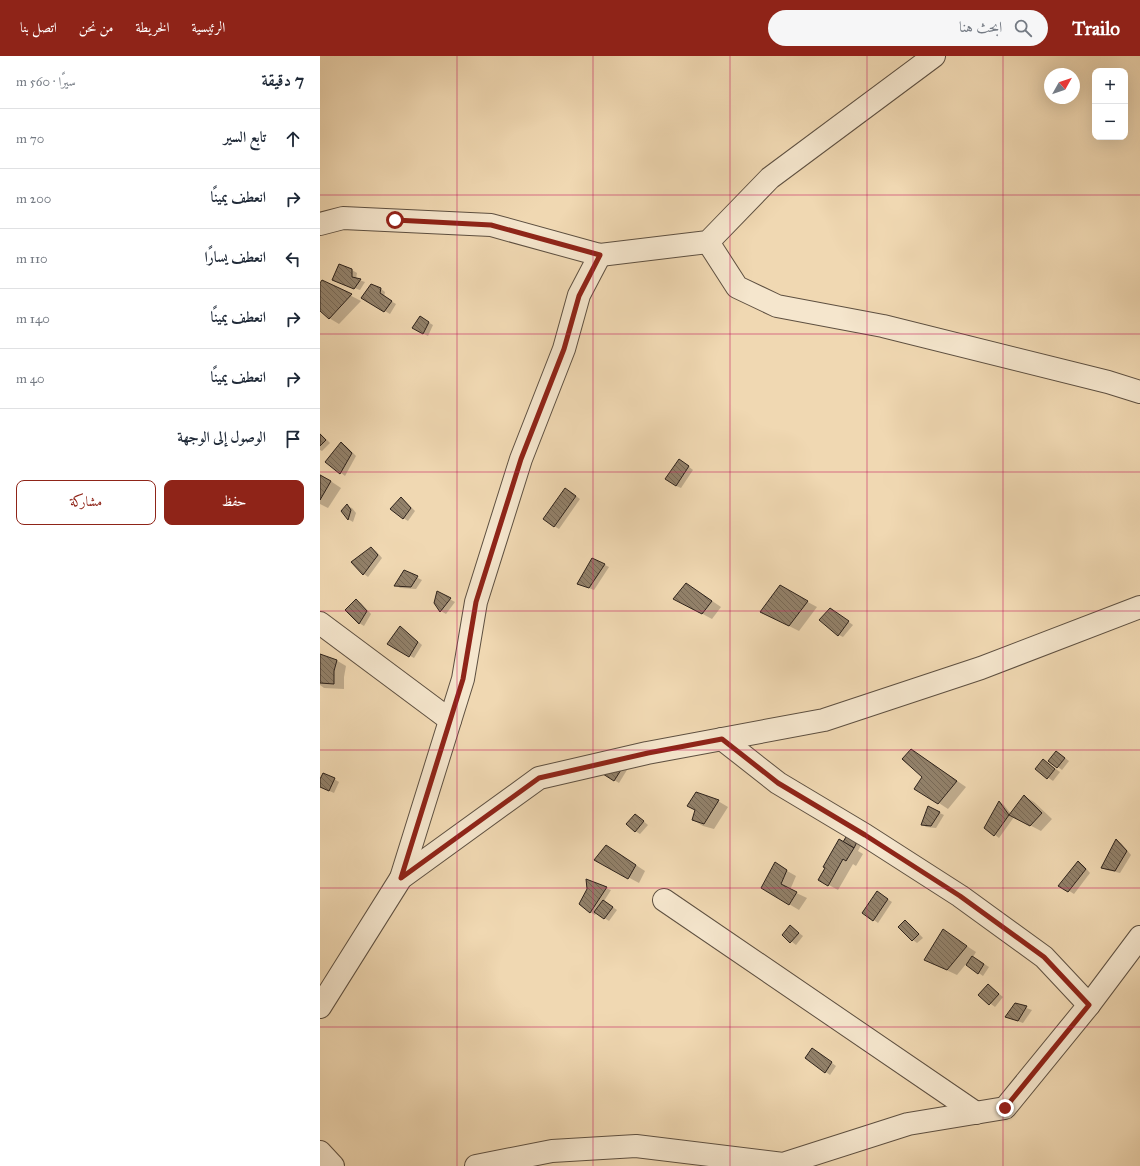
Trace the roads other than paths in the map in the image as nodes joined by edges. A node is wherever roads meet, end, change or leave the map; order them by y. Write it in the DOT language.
graph roads {
  1 [pos="934,56"];
  2 [pos="320,224"];
  3 [pos="708,242"];
  4 [pos="600,255"];
  5 [pos="1140,392"];
  6 [pos="1140,606"];
  7 [pos="320,623"];
  8 [pos="450,720"];
  9 [pos="722,739"];
  10 [pos="401,878"];
  11 [pos="664,900"];
  12 [pos="1140,937"];
  13 [pos="1089,1005"];
  14 [pos="320,1007"];
  15 [pos="976,1113"];
  16 [pos="320,1152"];
  17 [pos="333,1166"];
  18 [pos="476,1166"];
  1 -- 3 [label="street"];
  2 -- 4 [label="street"];
  3 -- 4 [label="street"];
  3 -- 5 [label="street"];
  4 -- 8 [label="street"];
  6 -- 9 [label="street"];
  7 -- 8 [label="street"];
  8 -- 10 [label="street"];
  9 -- 10 [label="street"];
  9 -- 13 [label="street"];
  10 -- 14 [label="street"];
  11 -- 15 [label="street"];
  12 -- 13 [label="street"];
  13 -- 15 [label="street"];
  15 -- 18 [label="street"];
  16 -- 17 [label="street"];
}
